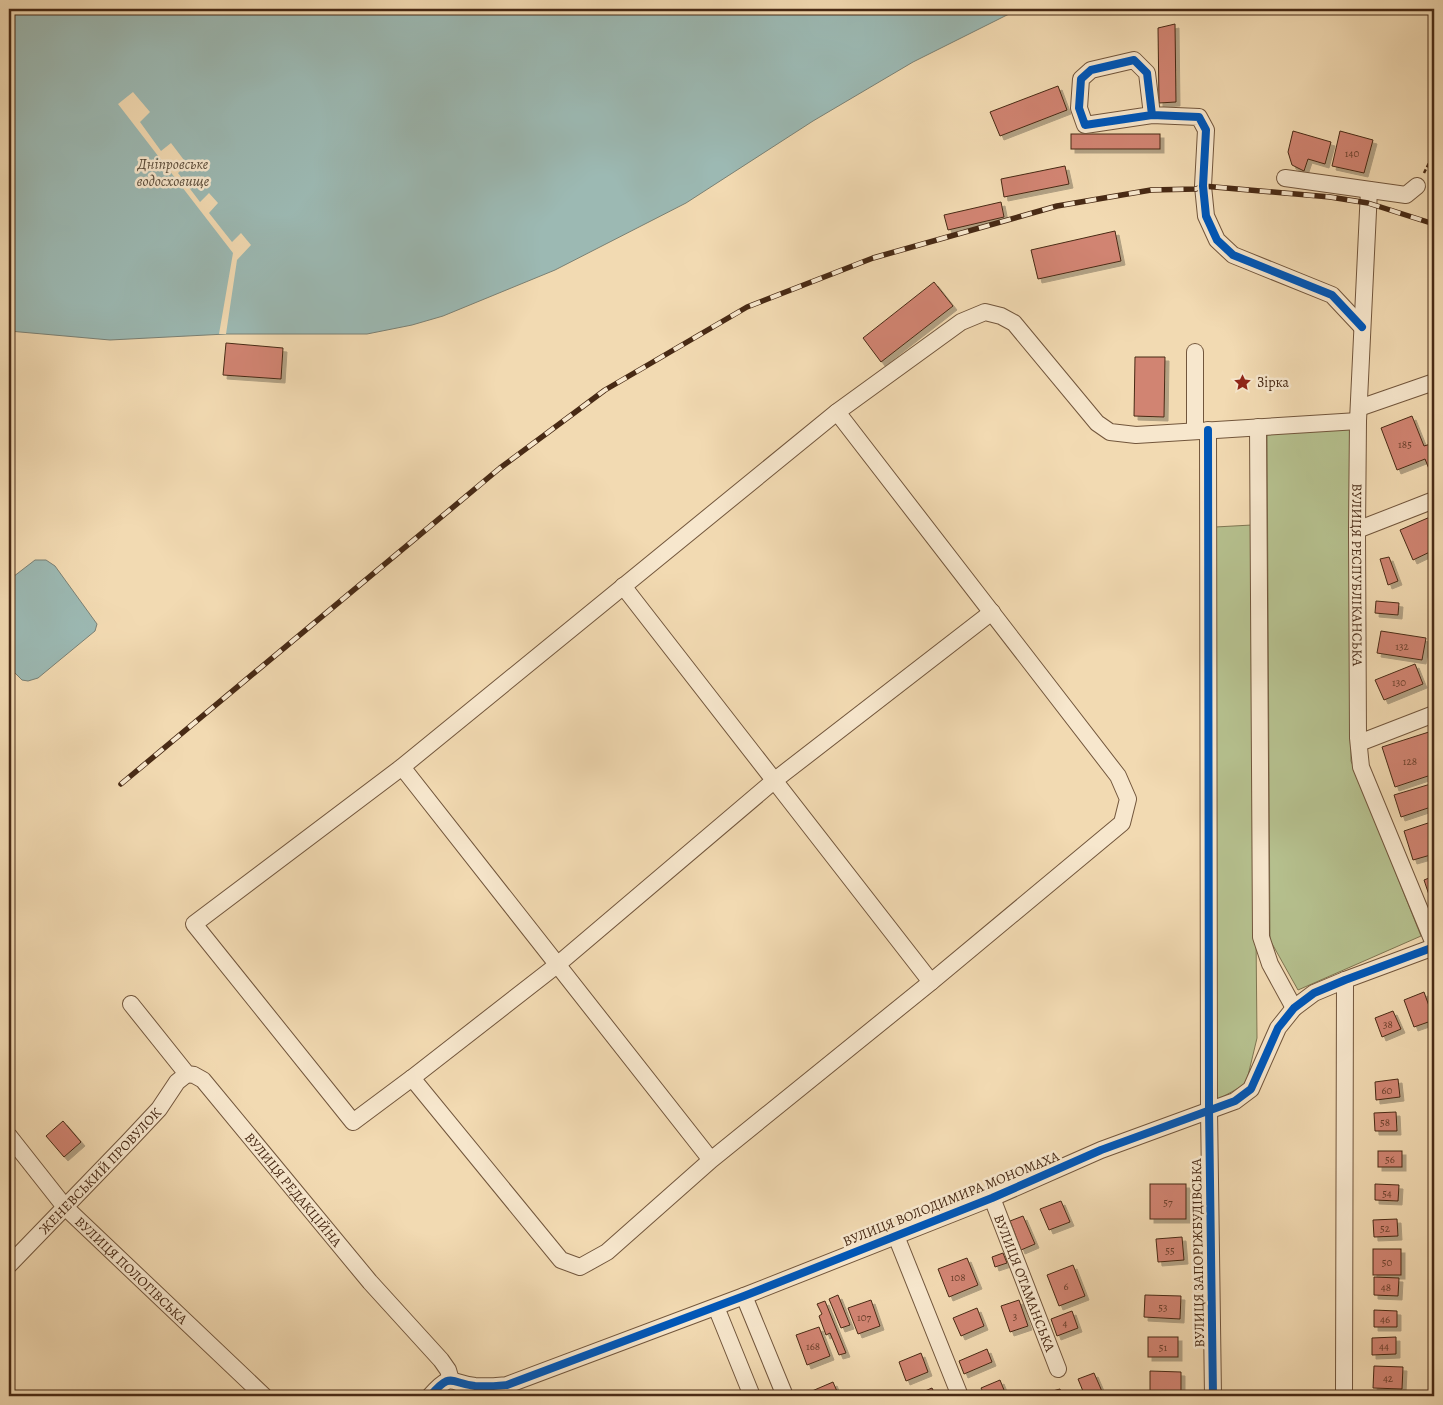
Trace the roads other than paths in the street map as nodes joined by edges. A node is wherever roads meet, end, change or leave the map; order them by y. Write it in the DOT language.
graph roads {
  1 [pos="1152,115"];
  2 [pos="1285,178"];
  3 [pos="1417,186"];
  4 [pos="1369,190"];
  5 [pos="1362,327"];
  6 [pos="1195,352"];
  7 [pos="1434,382"];
  8 [pos="837,412"];
  9 [pos="1358,414"];
  10 [pos="1258,427"];
  11 [pos="1201,431"];
  12 [pos="1434,500"];
  13 [pos="1357,530"];
  14 [pos="623,586"];
  15 [pos="992,612"];
  16 [pos="1434,714"];
  17 [pos="1359,743"];
  18 [pos="402,767"];
  19 [pos="775,780"];
  20 [pos="1434,945"];
  21 [pos="557,965"];
  22 [pos="1345,980"];
  23 [pos="932,982"];
  24 [pos="131,1004"];
  25 [pos="1294,1008"];
  26 [pos="187,1074"];
  27 [pos="412,1078"];
  28 [pos="1209,1110"];
  29 [pos="9,1136"];
  30 [pos="711,1160"];
  31 [pos="992,1198"];
  32 [pos="64,1208"];
  33 [pos="896,1236"];
  34 [pos="9,1265"];
  35 [pos="744,1296"];
  36 [pos="716,1307"];
  37 [pos="1058,1369"];
  38 [pos="451,1380"];
  39 [pos="473,1391"];
  40 [pos="264,1396"];
  41 [pos="430,1396"];
  42 [pos="752,1396"];
  43 [pos="784,1396"];
  44 [pos="960,1396"];
  45 [pos="1213,1396"];
  46 [pos="1344,1396"];
  1 -- 1 [label="street"];
  1 -- 5 [label="street"];
  2 -- 4 [label="street"];
  3 -- 4 [label="street"];
  4 -- 5 [label="street, ВУЛИЦЯ РЕСПУБЛІКАНСЬКА"];
  5 -- 9 [label="street, ВУЛИЦЯ РЕСПУБЛІКАНСЬКА"];
  6 -- 11 [label="street, ВУЛИЦЯ ЗАПОРІЖБУДІВСЬКА"];
  7 -- 9 [label="street"];
  8 -- 11 [label="street"];
  8 -- 14 [label="street"];
  8 -- 15 [label="street"];
  9 -- 10 [label="street"];
  9 -- 13 [label="street, ВУЛИЦЯ РЕСПУБЛІКАНСЬКА"];
  10 -- 11 [label="street"];
  10 -- 25 [label="street"];
  11 -- 28 [label="street, ВУЛИЦЯ ЗАПОРІЖБУДІВСЬКА"];
  12 -- 13 [label="street"];
  13 -- 17 [label="street, ВУЛИЦЯ РЕСПУБЛІКАНСЬКА"];
  14 -- 18 [label="street"];
  14 -- 19 [label="street"];
  15 -- 19 [label="street"];
  15 -- 23 [label="street"];
  16 -- 17 [label="street"];
  17 -- 20 [label="street, ВУЛИЦЯ РЕСПУБЛІКАНСЬКА"];
  18 -- 21 [label="street"];
  18 -- 27 [label="street"];
  19 -- 21 [label="street"];
  19 -- 23 [label="street"];
  20 -- 22 [label="street, ВУЛИЦЯ ВОЛОДИМИРА МОНОМАХА"];
  21 -- 27 [label="street"];
  21 -- 30 [label="street"];
  22 -- 25 [label="street, ВУЛИЦЯ ВОЛОДИМИРА МОНОМАХА"];
  22 -- 46 [label="street"];
  23 -- 30 [label="street"];
  24 -- 26 [label="street, ВУЛИЦЯ РЕДАКЦІЙНА"];
  25 -- 28 [label="street, ВУЛИЦЯ ВОЛОДИМИРА МОНОМАХА"];
  26 -- 32 [label="street, ЖЕНЕВСЬКИЙ ПРОВУЛОК"];
  26 -- 38 [label="street, ВУЛИЦЯ РЕДАКЦІЙНА"];
  27 -- 30 [label="street"];
  28 -- 31 [label="street, ВУЛИЦЯ ВОЛОДИМИРА МОНОМАХА"];
  28 -- 45 [label="street, ВУЛИЦЯ ЗАПОРІЖБУДІВСЬКА"];
  29 -- 32 [label="street, ВУЛИЦЯ ПОЛОГІВСЬКА"];
  31 -- 33 [label="street, ВУЛИЦЯ ВОЛОДИМИРА МОНОМАХА"];
  31 -- 37 [label="street, ВУЛИЦЯ ОТАМАНСЬКА"];
  32 -- 34 [label="street, ЖЕНЕВСЬКИЙ ПРОВУЛОК"];
  32 -- 40 [label="street, ВУЛИЦЯ ПОЛОГІВСЬКА"];
  33 -- 35 [label="street, ВУЛИЦЯ ВОЛОДИМИРА МОНОМАХА"];
  33 -- 44 [label="street"];
  35 -- 36 [label="street, ВУЛИЦЯ ВОЛОДИМИРА МОНОМАХА"];
  35 -- 43 [label="street"];
  36 -- 39 [label="street, ВУЛИЦЯ ВОЛОДИМИРА МОНОМАХА"];
  36 -- 42 [label="street"];
  38 -- 39 [label="street, ВУЛИЦЯ ВОЛОДИМИРА МОНОМАХА"];
  38 -- 41 [label="street"];
}
